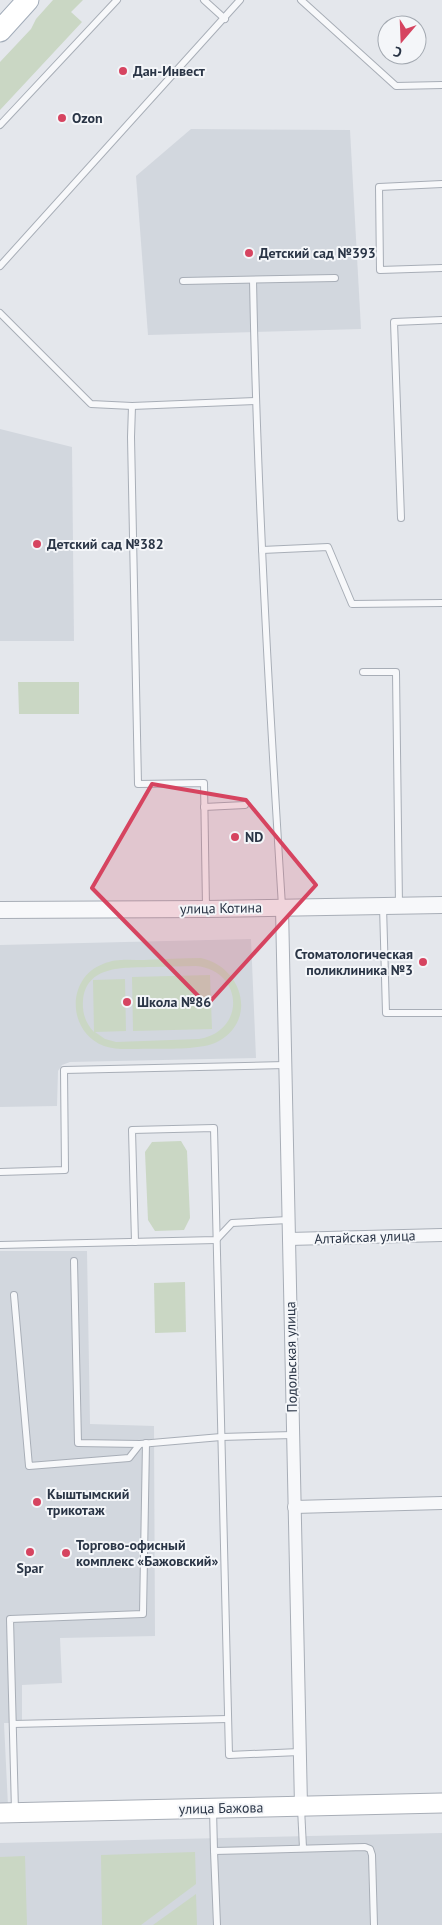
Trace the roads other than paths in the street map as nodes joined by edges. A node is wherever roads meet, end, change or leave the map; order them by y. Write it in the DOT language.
graph roads {
  1 [pos="28,0"];
  2 [pos="117,0"];
  3 [pos="204,0"];
  4 [pos="240,0"];
  5 [pos="301,0"];
  6 [pos="225,19"];
  7 [pos="0,31"];
  8 [pos="442,85"];
  9 [pos="0,125"];
  10 [pos="442,184"];
  11 [pos="0,266"];
  12 [pos="442,268"];
  13 [pos="336,278"];
  14 [pos="253,280"];
  15 [pos="183,281"];
  16 [pos="0,313"];
  17 [pos="442,320"];
  18 [pos="255,401"];
  19 [pos="132,406"];
  20 [pos="401,518"];
  21 [pos="262,550"];
  22 [pos="442,603"];
  23 [pos="363,672"];
  24 [pos="245,805"];
  25 [pos="204,807"];
  26 [pos="442,905"];
  27 [pos="391,906"];
  28 [pos="282,908"];
  29 [pos="206,909"];
  30 [pos="0,910"];
  31 [pos="442,1012"];
  32 [pos="285,1065"];
  33 [pos="0,1172"];
  34 [pos="288,1220"];
  35 [pos="442,1235"];
  36 [pos="289,1239"];
  37 [pos="216,1240"];
  38 [pos="135,1242"];
  39 [pos="0,1245"];
  40 [pos="74,1261"];
  41 [pos="14,1295"];
  42 [pos="293,1436"];
  43 [pos="221,1437"];
  44 [pos="143,1443"];
  45 [pos="442,1503"];
  46 [pos="294,1507"];
  47 [pos="228,1719"];
  48 [pos="13,1724"];
  49 [pos="299,1752"];
  50 [pos="442,1803"];
  51 [pos="301,1806"];
  52 [pos="212,1808"];
  53 [pos="8,1813"];
  54 [pos="303,1848"];
  55 [pos="214,1851"];
  56 [pos="217,1925"];
  57 [pos="374,1925"];
  1 -- 7 [label="main road"];
  2 -- 9 [label="lane"];
  3 -- 6 [label="lane"];
  4 -- 6 [label="lane"];
  5 -- 8 [label="lane"];
  6 -- 11 [label="lane"];
  10 -- 12 [label="lane"];
  13 -- 14 [label="lane"];
  14 -- 15 [label="lane"];
  14 -- 18 [label="lane"];
  16 -- 19 [label="lane"];
  17 -- 20 [label="lane"];
  18 -- 19 [label="lane"];
  18 -- 21 [label="lane"];
  19 -- 25 [label="lane"];
  21 -- 22 [label="lane"];
  21 -- 28 [label="lane"];
  23 -- 27 [label="lane"];
  24 -- 25 [label="lane"];
  25 -- 29 [label="lane"];
  26 -- 27 [label="street, улица Котина"];
  27 -- 28 [label="street, улица Котина"];
  27 -- 31 [label="lane"];
  28 -- 29 [label="street, улица Котина"];
  28 -- 32 [label="street, Подольская улица"];
  29 -- 30 [label="street, улица Котина"];
  32 -- 33 [label="lane"];
  32 -- 34 [label="street, Подольская улица"];
  34 -- 36 [label="street, Подольская улица"];
  34 -- 37 [label="lane"];
  35 -- 36 [label="street, Алтайская улица"];
  36 -- 42 [label="street, Подольская улица"];
  37 -- 38 [label="lane"];
  37 -- 38 [label="lane"];
  37 -- 43 [label="lane"];
  38 -- 39 [label="lane"];
  40 -- 44 [label="lane"];
  41 -- 44 [label="lane"];
  42 -- 43 [label="lane"];
  42 -- 46 [label="street, Подольская улица"];
  43 -- 44 [label="lane"];
  43 -- 47 [label="lane"];
  44 -- 48 [label="lane"];
  45 -- 46 [label="street"];
  46 -- 49 [label="street, Подольская улица"];
  47 -- 48 [label="lane"];
  47 -- 49 [label="lane"];
  48 -- 53 [label="lane"];
  49 -- 51 [label="street, Подольская улица"];
  50 -- 51 [label="main road, улица Бажова"];
  51 -- 52 [label="main road, улица Бажова"];
  51 -- 54 [label="lane"];
  52 -- 53 [label="main road, улица Бажова"];
  52 -- 55 [label="lane"];
  54 -- 55 [label="lane"];
  54 -- 57 [label="lane"];
  55 -- 56 [label="lane"];
}
